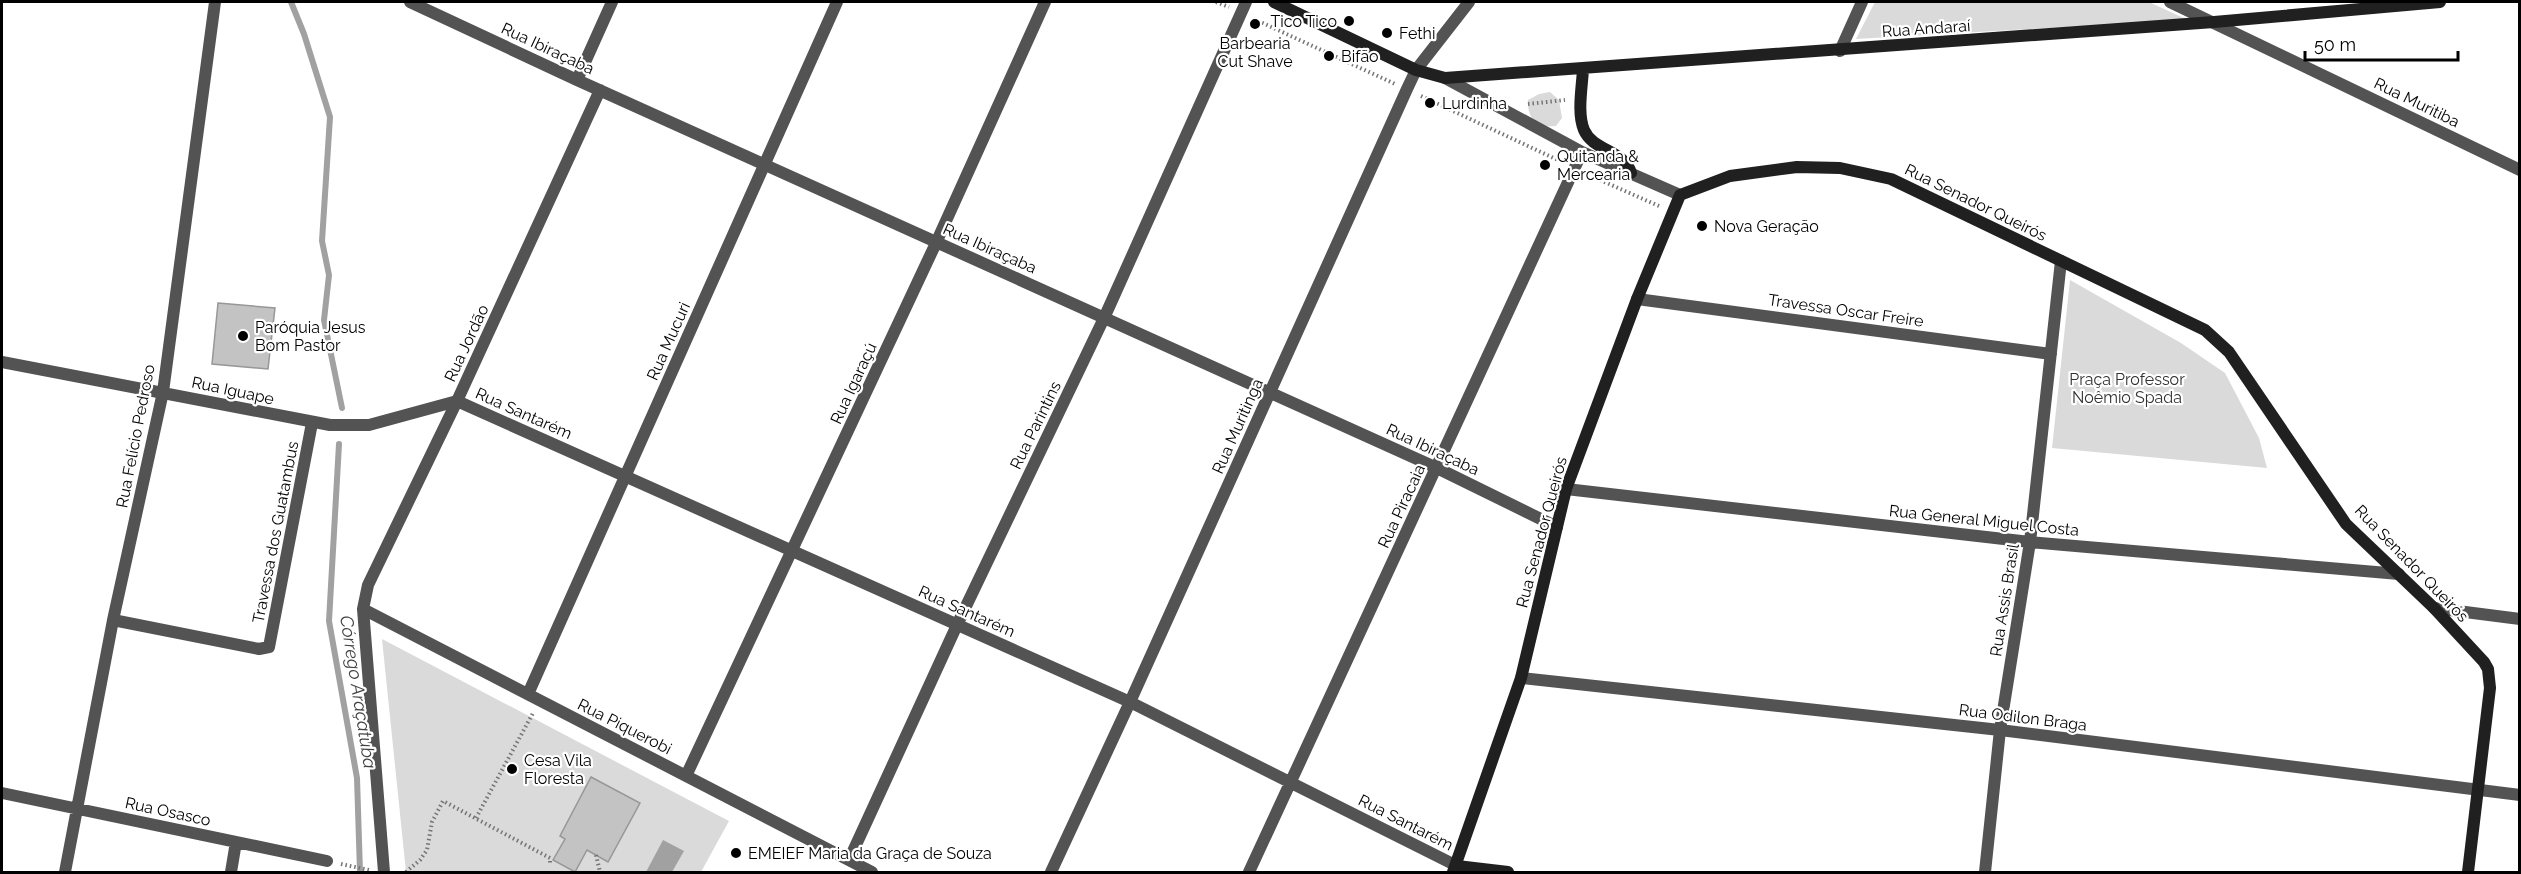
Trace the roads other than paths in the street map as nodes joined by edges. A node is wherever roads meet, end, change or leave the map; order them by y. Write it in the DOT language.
graph roads {
  1 [pos="214,2"];
  2 [pos="414,2"];
  3 [pos="612,2"];
  4 [pos="1045,2"];
  5 [pos="1246,2"];
  6 [pos="1274,2"];
  7 [pos="1469,2"];
  8 [pos="1862,2"];
  9 [pos="2170,2"];
  10 [pos="2440,2"];
  11 [pos="834,3"];
  12 [pos="2214,22"];
  13 [pos="1840,51"];
  14 [pos="1583,69"];
  15 [pos="1416,70"];
  16 [pos="1445,78"];
  17 [pos="578,80"];
  18 [pos="600,90"];
  19 [pos="1582,152"];
  20 [pos="766,164"];
  21 [pos="2520,170"];
  22 [pos="1631,173"];
  23 [pos="1680,195"];
  24 [pos="936,243"];
  25 [pos="2061,261"];
  26 [pos="1637,299"];
  27 [pos="1105,316"];
  28 [pos="2051,354"];
  29 [pos="2,362"];
  30 [pos="163,392"];
  31 [pos="1270,393"];
  32 [pos="457,401"];
  33 [pos="312,423"];
  34 [pos="1437,468"];
  35 [pos="625,476"];
  36 [pos="1566,489"];
  37 [pos="1557,526"];
  38 [pos="2030,543"];
  39 [pos="792,551"];
  40 [pos="2399,574"];
  41 [pos="2434,608"];
  42 [pos="363,609"];
  43 [pos="2520,619"];
  44 [pos="113,620"];
  45 [pos="957,625"];
  46 [pos="1521,678"];
  47 [pos="528,694"];
  48 [pos="1130,702"];
  49 [pos="2000,730"];
  50 [pos="686,776"];
  51 [pos="1292,782"];
  52 [pos="2478,790"];
  53 [pos="2,793"];
  54 [pos="2520,795"];
  55 [pos="76,809"];
  56 [pos="236,842"];
  57 [pos="849,860"];
  58 [pos="327,861"];
  59 [pos="1455,869"];
  60 [pos="379,872"];
  61 [pos="65,873"];
  62 [pos="231,873"];
  63 [pos="872,873"];
  64 [pos="1051,873"];
  65 [pos="1249,873"];
  66 [pos="1508,873"];
  67 [pos="1985,873"];
  68 [pos="2468,873"];
  1 -- 30 [label="street, Rua Felício Pedroso"];
  2 -- 17 [label="street, Rua Ibiraçaba"];
  3 -- 17 [label="street"];
  4 -- 24 [label="street, Rua Igaraçú"];
  5 -- 27 [label="street, Rua Parintins"];
  6 -- 15 [label="street, Rua Andaraí"];
  7 -- 15 [label="street, Rua Muritinga"];
  8 -- 13 [label="street"];
  9 -- 12 [label="street, Rua Muritiba"];
  10 -- 12 [label="street, Rua Andaraí"];
  11 -- 20 [label="street, Rua Mucuri"];
  12 -- 13 [label="street, Rua Andaraí"];
  12 -- 21 [label="street, Rua Muritiba"];
  13 -- 14 [label="street, Rua Andaraí"];
  14 -- 16 [label="street, Rua Andaraí"];
  14 -- 22 [label="street"];
  15 -- 16 [label="street, Rua Andaraí"];
  15 -- 31 [label="street, Rua Muritinga"];
  16 -- 19 [label="street"];
  17 -- 18 [label="street, Rua Ibiraçaba"];
  18 -- 20 [label="street, Rua Ibiraçaba"];
  18 -- 32 [label="street, Rua Jordão"];
  19 -- 22 [label="street"];
  19 -- 34 [label="street, Rua Piracaia"];
  20 -- 24 [label="street, Rua Ibiraçaba"];
  20 -- 35 [label="street, Rua Mucuri"];
  22 -- 23 [label="street"];
  23 -- 25 [label="street, Rua Senador Queirós"];
  23 -- 26 [label="street, Rua Senador Queirós"];
  24 -- 27 [label="street, Rua Ibiraçaba"];
  24 -- 39 [label="street, Rua Igaraçú"];
  25 -- 28 [label="street, Rua Assis Brasil"];
  25 -- 40 [label="street, Rua Senador Queirós"];
  26 -- 28 [label="street, Travessa Oscar Freire"];
  26 -- 36 [label="street, Rua Senador Queirós"];
  27 -- 31 [label="street, Rua Ibiraçaba"];
  27 -- 45 [label="street, Rua Parintins"];
  28 -- 38 [label="street, Rua Assis Brasil"];
  29 -- 30 [label="street, Rua Iguape"];
  30 -- 33 [label="street, Rua Iguape"];
  30 -- 44 [label="street, Rua Felício Pedroso"];
  31 -- 34 [label="street, Rua Ibiraçaba"];
  31 -- 48 [label="street, Rua Muritinga"];
  32 -- 33 [label="street, Rua Iguape"];
  32 -- 35 [label="street, Rua Santarém"];
  32 -- 42 [label="street, Rua Jordão"];
  33 -- 44 [label="street, Travessa dos Guatambus"];
  34 -- 37 [label="street, Rua Ibiraçaba"];
  34 -- 51 [label="street, Rua Piracaia"];
  35 -- 39 [label="street, Rua Santarém"];
  35 -- 47 [label="street, Rua Mucuri"];
  36 -- 37 [label="street, Rua Senador Queirós"];
  36 -- 38 [label="street, Rua General Miguel Costa"];
  37 -- 46 [label="street, Rua Senador Queirós"];
  38 -- 40 [label="street, Rua General Miguel Costa"];
  38 -- 49 [label="street, Rua Assis Brasil"];
  39 -- 45 [label="street, Rua Santarém"];
  39 -- 50 [label="street, Rua Igaraçú"];
  40 -- 41 [label="street, Rua Senador Queirós"];
  41 -- 43 [label="street"];
  41 -- 52 [label="street, Rua Senador Queirós"];
  42 -- 47 [label="street, Rua Piquerobi"];
  42 -- 60 [label="street"];
  44 -- 55 [label="street, Rua Felício Pedroso"];
  45 -- 48 [label="street, Rua Santarém"];
  45 -- 57 [label="street, Rua Parintins"];
  46 -- 49 [label="street, Rua Odilon Braga"];
  46 -- 59 [label="street, Rua Senador Queirós"];
  47 -- 50 [label="street, Rua Piquerobi"];
  48 -- 51 [label="street, Rua Santarém"];
  48 -- 64 [label="street, Rua Muritinga"];
  49 -- 52 [label="street, Rua Odilon Braga"];
  49 -- 67 [label="street, Rua Assis Brasil"];
  50 -- 57 [label="street, Rua Piquerobi"];
  51 -- 59 [label="street, Rua Santarém"];
  51 -- 65 [label="street, Rua Piracaia"];
  52 -- 54 [label="street, Rua Odilon Braga"];
  52 -- 68 [label="street, Rua Senador Queirós"];
  53 -- 55 [label="street, Rua Osasco"];
  55 -- 56 [label="street, Rua Osasco"];
  55 -- 61 [label="street, Rua Felício Pedroso"];
  56 -- 58 [label="street, Rua Osasco"];
  56 -- 62 [label="street"];
  57 -- 63 [label="street, Rua Piquerobi"];
  59 -- 66 [label="street"];
}
